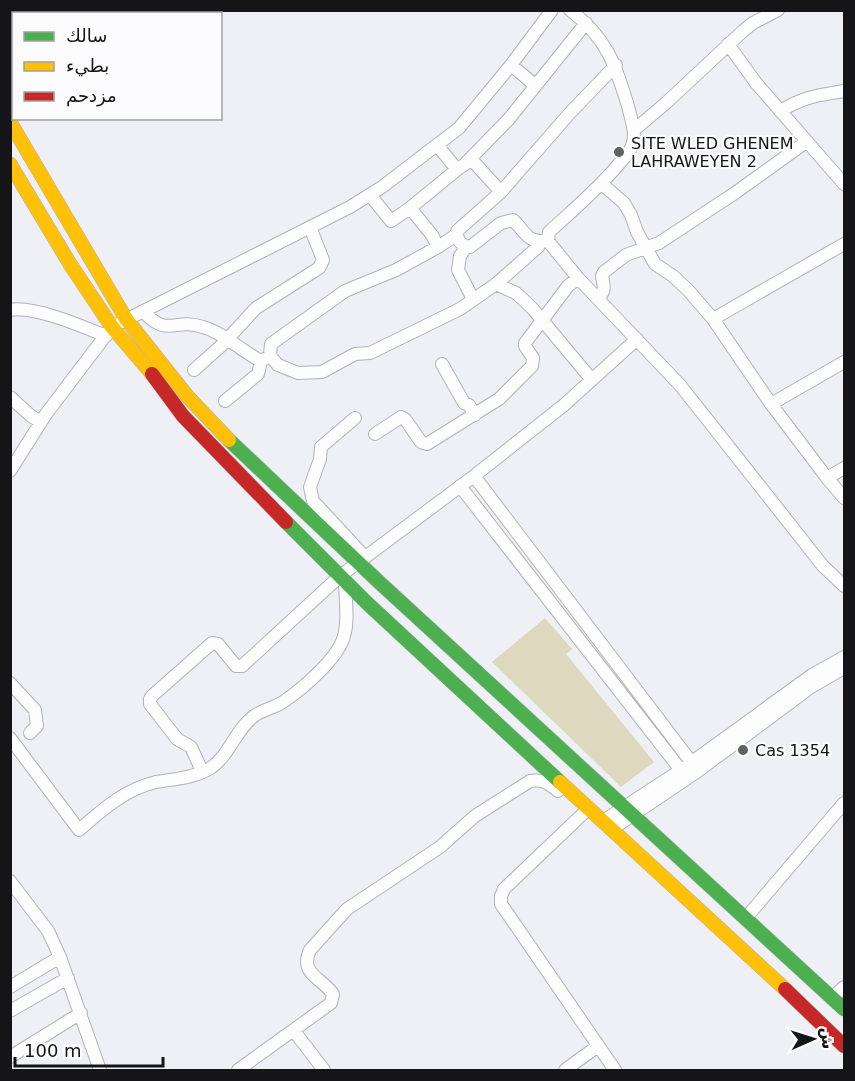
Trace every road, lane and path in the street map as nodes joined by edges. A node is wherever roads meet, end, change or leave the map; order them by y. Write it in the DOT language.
graph roads {
  1 [pos="552,10"];
  2 [pos="570,10"];
  3 [pos="778,10"];
  4 [pos="586,22"];
  5 [pos="728,44"];
  6 [pos="511,65"];
  7 [pos="616,65"];
  8 [pos="536,85"];
  9 [pos="844,92"];
  10 [pos="780,111"];
  11 [pos="10,122"];
  12 [pos="634,130"];
  13 [pos="807,142"];
  14 [pos="437,145"];
  15 [pos="471,159"];
  16 [pos="10,164"];
  17 [pos="459,168"];
  18 [pos="602,184"];
  19 [pos="844,184"];
  20 [pos="501,192"];
  21 [pos="370,195"];
  22 [pos="410,208"];
  23 [pos="310,227"];
  24 [pos="456,235"];
  25 [pos="544,241"];
  26 [pos="844,244"];
  27 [pos="438,247"];
  28 [pos="466,247"];
  29 [pos="645,249"];
  30 [pos="578,278"];
  31 [pos="496,284"];
  32 [pos="472,299"];
  33 [pos="598,299"];
  34 [pos="10,310"];
  35 [pos="143,310"];
  36 [pos="126,319"];
  37 [pos="713,320"];
  38 [pos="541,322"];
  39 [pos="109,332"];
  40 [pos="226,339"];
  41 [pos="637,339"];
  42 [pos="265,358"];
  43 [pos="844,362"];
  44 [pos="442,364"];
  45 [pos="194,370"];
  46 [pos="592,380"];
  47 [pos="10,397"];
  48 [pos="225,400"];
  49 [pos="771,404"];
  50 [pos="476,415"];
  51 [pos="356,418"];
  52 [pos="41,422"];
  53 [pos="375,434"];
  54 [pos="844,468"];
  55 [pos="10,471"];
  56 [pos="474,476"];
  57 [pos="826,478"];
  58 [pos="460,486"];
  59 [pos="844,498"];
  60 [pos="361,559"];
  61 [pos="342,578"];
  62 [pos="844,586"];
  63 [pos="844,657"];
  64 [pos="844,668"];
  65 [pos="11,685"];
  66 [pos="30,733"];
  67 [pos="10,738"];
  68 [pos="695,766"];
  69 [pos="202,771"];
  70 [pos="684,774"];
  71 [pos="587,810"];
  72 [pos="628,812"];
  73 [pos="842,812"];
  74 [pos="608,825"];
  75 [pos="12,886"];
  76 [pos="745,918"];
  77 [pos="60,957"];
  78 [pos="68,978"];
  79 [pos="10,987"];
  80 [pos="844,987"];
  81 [pos="832,998"];
  82 [pos="844,1009"];
  83 [pos="10,1011"];
  84 [pos="81,1013"];
  85 [pos="294,1031"];
  86 [pos="598,1046"];
  87 [pos="844,1046"];
  88 [pos="10,1057"];
  89 [pos="100,1071"];
  90 [pos="238,1071"];
  91 [pos="324,1071"];
  92 [pos="565,1071"];
  93 [pos="615,1071"];
  1 -- 6 [label="street"];
  2 -- 4 [label="street"];
  3 -- 5 [label="street"];
  4 -- 7 [label="street"];
  4 -- 8 [label="street"];
  5 -- 10 [label="street"];
  5 -- 12 [label="street"];
  6 -- 8 [label="street"];
  6 -- 14 [label="street"];
  7 -- 12 [label="street"];
  7 -- 20 [label="street"];
  8 -- 15 [label="street"];
  9 -- 10 [label="street"];
  10 -- 13 [label="street"];
  11 -- 36 [label="street"];
  12 -- 18 [label="street"];
  13 -- 19 [label="street"];
  13 -- 29 [label="street"];
  14 -- 17 [label="street"];
  14 -- 21 [label="street"];
  15 -- 17 [label="street"];
  15 -- 20 [label="street"];
  16 -- 39 [label="street"];
  17 -- 22 [label="street"];
  18 -- 25 [label="street"];
  18 -- 29 [label="street"];
  20 -- 24 [label="street"];
  21 -- 22 [label="street"];
  21 -- 23 [label="street"];
  22 -- 27 [label="street"];
  23 -- 35 [label="street"];
  23 -- 40 [label="street"];
  24 -- 27 [label="street"];
  24 -- 28 [label="street"];
  25 -- 28 [label="street"];
  25 -- 30 [label="street"];
  25 -- 31 [label="street"];
  26 -- 37 [label="street"];
  27 -- 42 [label="street"];
  28 -- 32 [label="street"];
  29 -- 33 [label="street"];
  29 -- 37 [label="street"];
  30 -- 33 [label="street"];
  30 -- 38 [label="street"];
  31 -- 32 [label="street"];
  31 -- 38 [label="street"];
  32 -- 42 [label="street"];
  33 -- 41 [label="street"];
  34 -- 39 [label="street"];
  35 -- 36 [label="street"];
  35 -- 40 [label="street"];
  36 -- 39 [label="street"];
  36 -- 60 [label="street"];
  37 -- 49 [label="street"];
  38 -- 46 [label="street"];
  38 -- 50 [label="street"];
  39 -- 52 [label="street"];
  39 -- 61 [label="street"];
  40 -- 42 [label="street"];
  40 -- 45 [label="street"];
  41 -- 46 [label="street"];
  41 -- 62 [label="street"];
  42 -- 48 [label="street"];
  43 -- 49 [label="street"];
  44 -- 50 [label="street"];
  46 -- 56 [label="street"];
  47 -- 52 [label="street"];
  49 -- 57 [label="street"];
  50 -- 53 [label="street"];
  51 -- 60 [label="street"];
  52 -- 55 [label="street"];
  54 -- 57 [label="street"];
  56 -- 58 [label="street"];
  56 -- 68 [label="street"];
  57 -- 59 [label="street"];
  58 -- 60 [label="street"];
  58 -- 70 [label="street"];
  60 -- 61 [label="street"];
  60 -- 72 [label="street"];
  61 -- 69 [label="street"];
  61 -- 69 [label="street"];
  61 -- 71 [label="street"];
  63 -- 68 [label="street"];
  64 -- 68 [label="street"];
  65 -- 66 [label="street"];
  67 -- 69 [label="street"];
  68 -- 70 [label="street"];
  70 -- 72 [label="street"];
  71 -- 74 [label="street"];
  71 -- 85 [label="street"];
  71 -- 86 [label="street"];
  72 -- 74 [label="street"];
  72 -- 76 [label="street"];
  73 -- 76 [label="street"];
  74 -- 87 [label="street"];
  75 -- 77 [label="street"];
  76 -- 81 [label="street"];
  77 -- 78 [label="street"];
  77 -- 79 [label="street"];
  78 -- 83 [label="street"];
  78 -- 84 [label="street"];
  80 -- 81 [label="street"];
  81 -- 82 [label="street"];
  84 -- 88 [label="street"];
  84 -- 89 [label="street"];
  85 -- 90 [label="street"];
  85 -- 91 [label="street"];
  86 -- 92 [label="street"];
  86 -- 93 [label="street"];
}
